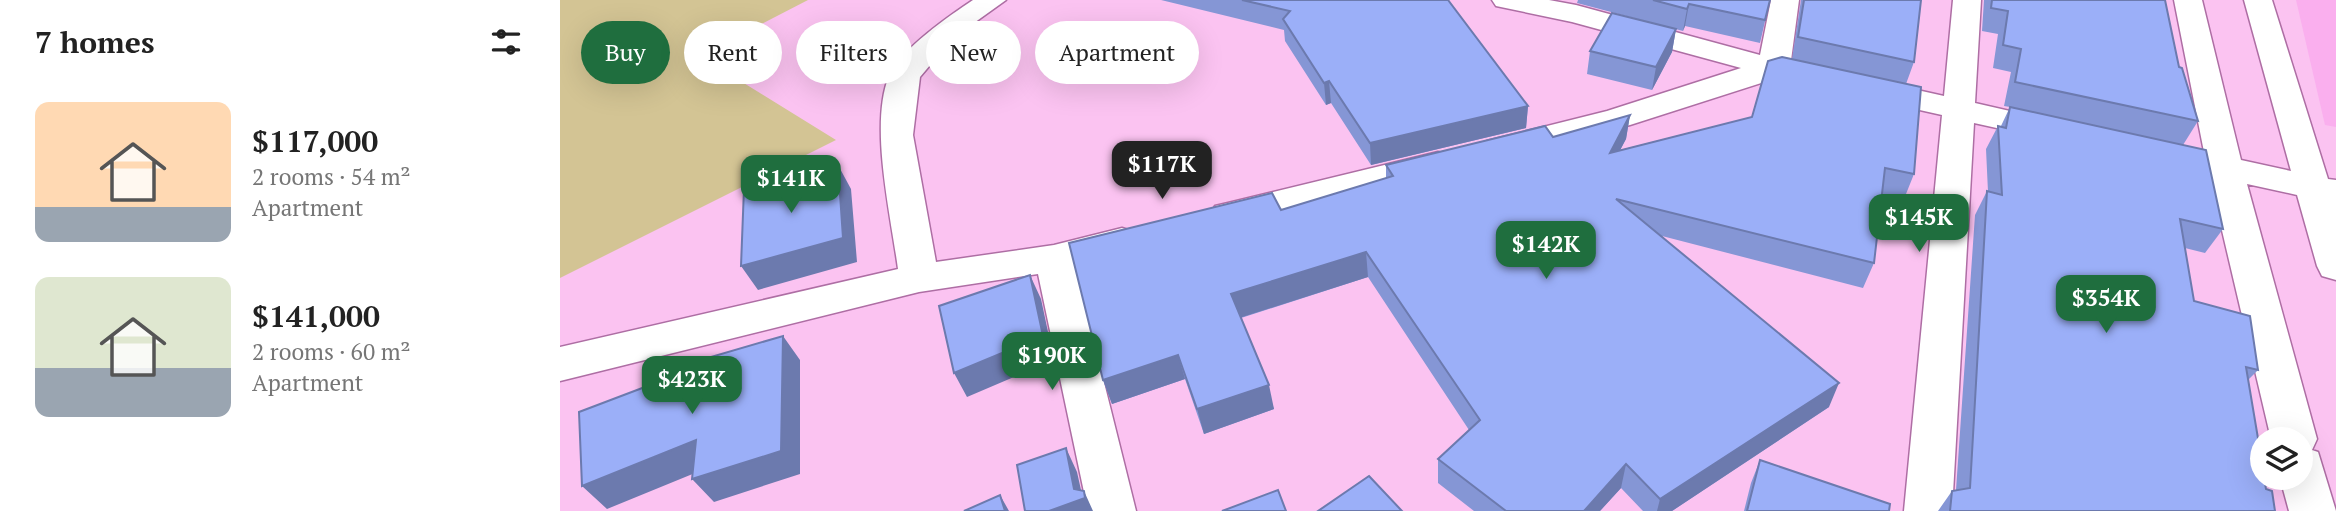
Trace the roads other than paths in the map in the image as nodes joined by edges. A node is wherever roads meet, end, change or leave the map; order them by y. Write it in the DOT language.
graph roads {
  1 [pos="992,0"];
  2 [pos="1506,0"];
  3 [pos="1785,0"];
  4 [pos="1967,0"];
  5 [pos="2188,0"];
  6 [pos="2258,0"];
  7 [pos="1580,7"];
  8 [pos="1786,71"];
  9 [pos="1840,83"];
  10 [pos="1961,110"];
  11 [pos="2080,136"];
  12 [pos="2132,148"];
  13 [pos="2225,168"];
  14 [pos="2323,190"];
  15 [pos="1054,258"];
  16 [pos="2336,266"];
  17 [pos="919,278"];
  18 [pos="560,364"];
  19 [pos="2291,427"];
  20 [pos="2307,490"];
  21 [pos="1112,511"];
  22 [pos="1928,511"];
  23 [pos="2313,511"];
  1 -- 17 [label="street"];
  2 -- 7 [label="street"];
  3 -- 8 [label="street"];
  4 -- 10 [label="street"];
  5 -- 13 [label="street"];
  6 -- 14 [label="street"];
  7 -- 8 [label="street"];
  8 -- 15 [label="street"];
  9 -- 10 [label="street"];
  10 -- 11 [label="street"];
  10 -- 22 [label="street"];
  12 -- 13 [label="street"];
  13 -- 14 [label="street"];
  13 -- 19 [label="street"];
  14 -- 16 [label="street"];
  15 -- 17 [label="street"];
  15 -- 21 [label="street"];
  17 -- 18 [label="street"];
  20 -- 23 [label="street"];
}
